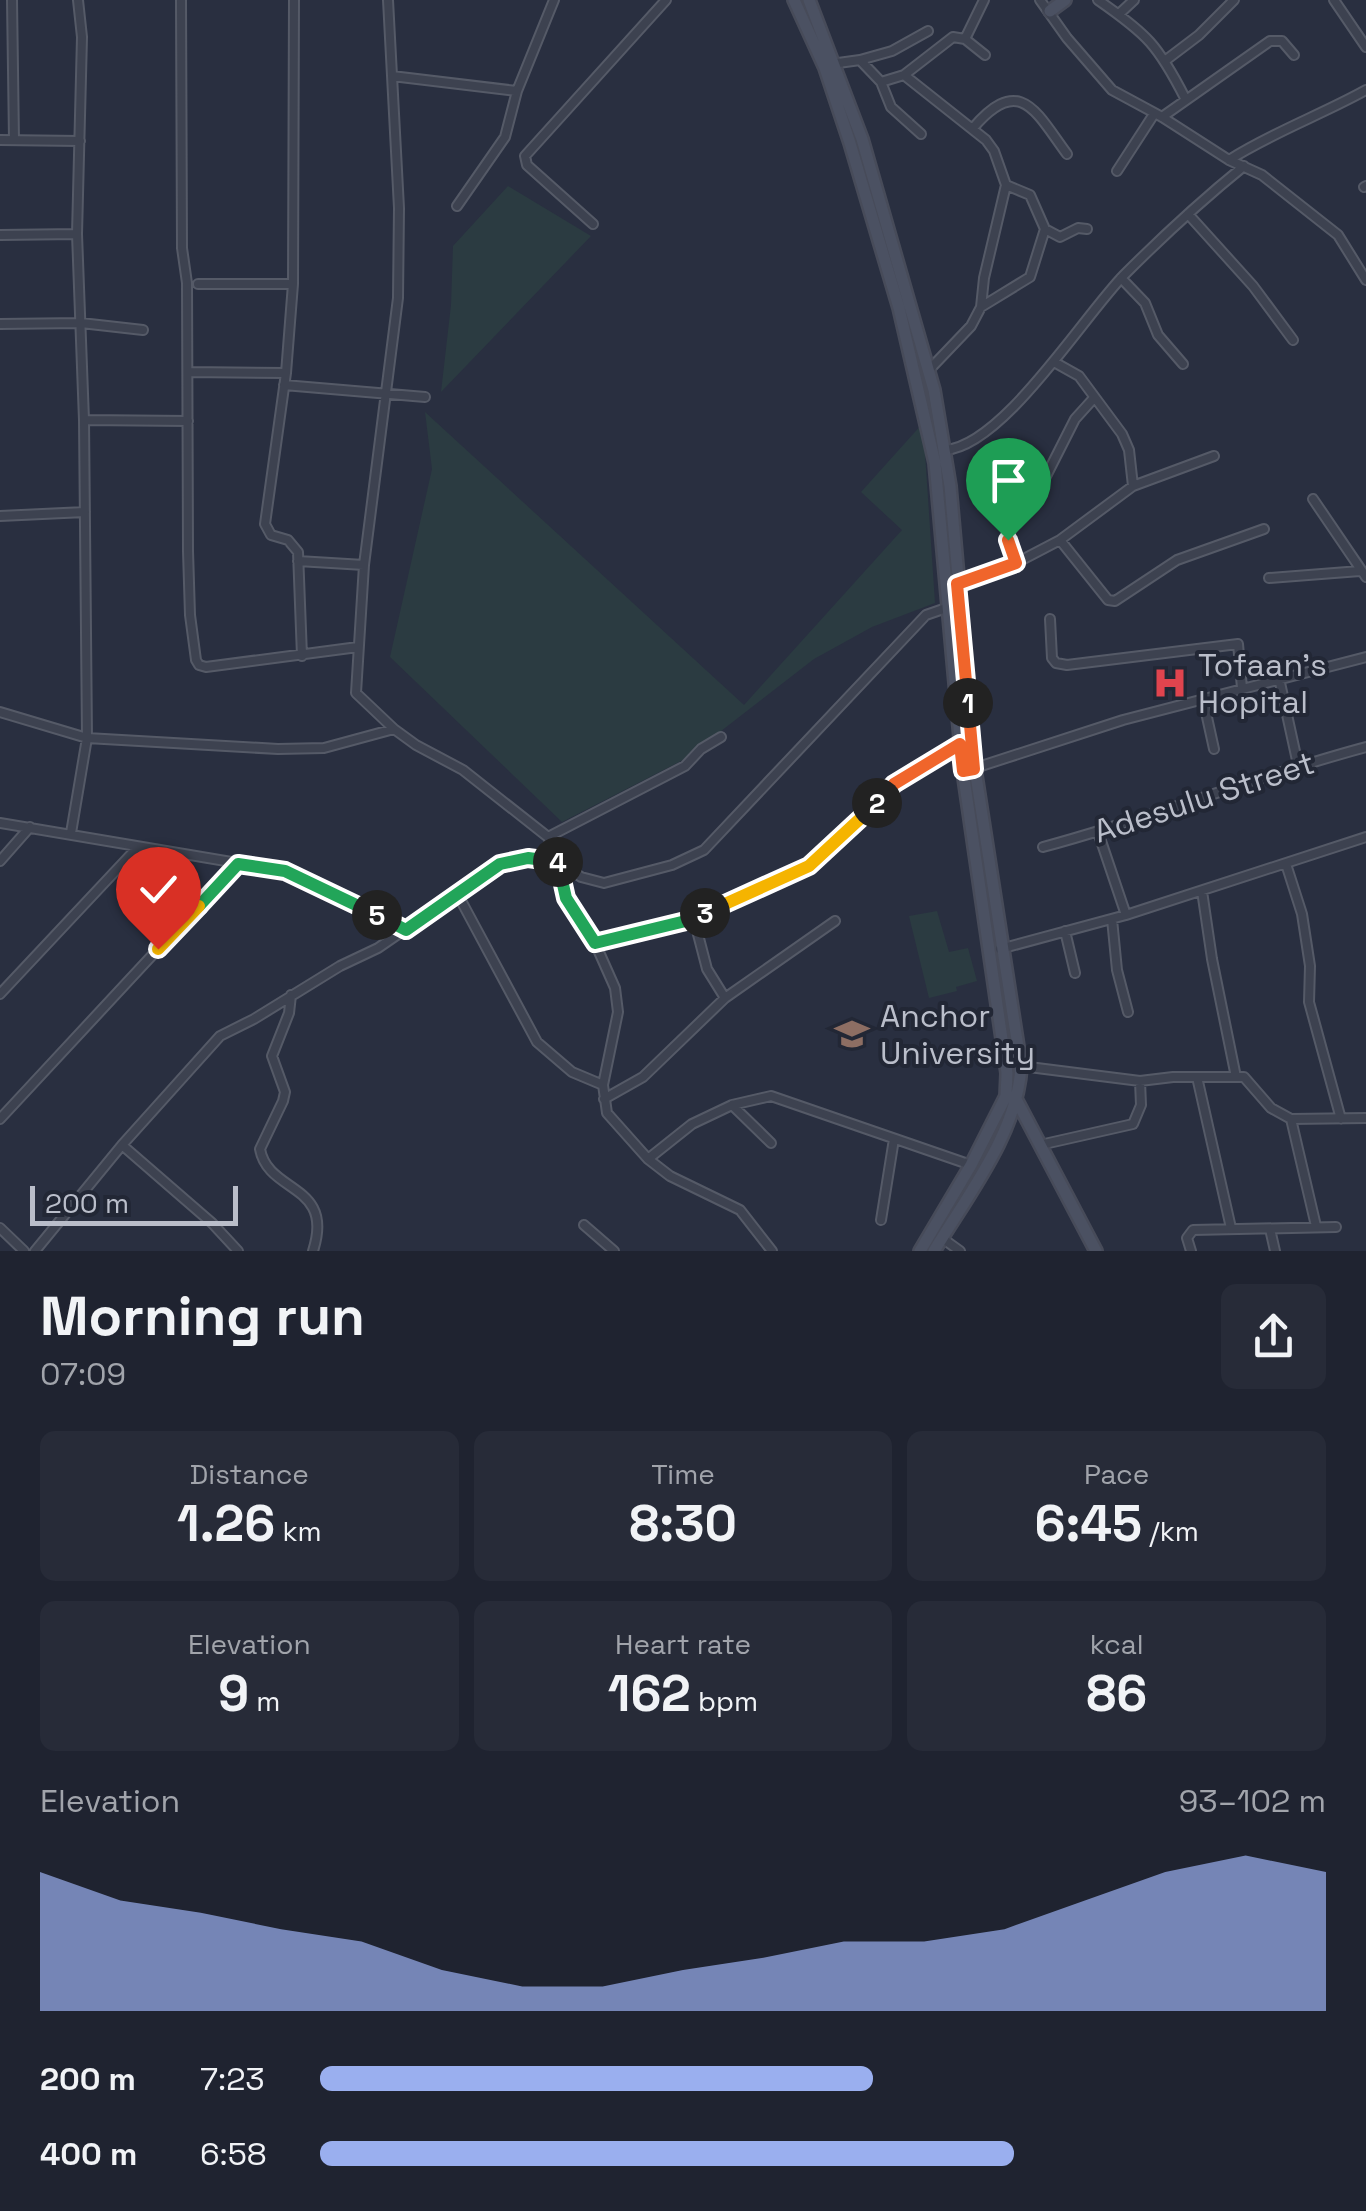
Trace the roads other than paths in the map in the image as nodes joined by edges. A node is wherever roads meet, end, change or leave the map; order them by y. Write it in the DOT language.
graph roads {
  1 [pos="12,0"];
  2 [pos="78,0"];
  3 [pos="180,0"];
  4 [pos="294,0"];
  5 [pos="388,0"];
  6 [pos="554,0"];
  7 [pos="666,0"];
  8 [pos="794,0"];
  9 [pos="809,0"];
  10 [pos="984,0"];
  11 [pos="1040,0"];
  12 [pos="1065,0"];
  13 [pos="1098,0"];
  14 [pos="1134,0"];
  15 [pos="1234,0"];
  16 [pos="1334,0"];
  17 [pos="1050,11"];
  18 [pos="1119,14"];
  19 [pos="928,32"];
  20 [pos="965,39"];
  21 [pos="12,43"];
  22 [pos="0,44"];
  23 [pos="1366,48"];
  24 [pos="985,55"];
  25 [pos="1294,55"];
  26 [pos="860,60"];
  27 [pos="1166,60"];
  28 [pos="830,65"];
  29 [pos="392,76"];
  30 [pos="904,76"];
  31 [pos="881,82"];
  32 [pos="516,90"];
  33 [pos="1366,90"];
  34 [pos="1184,98"];
  35 [pos="1158,115"];
  36 [pos="973,128"];
  37 [pos="921,134"];
  38 [pos="0,140"];
  39 [pos="14,140"];
  40 [pos="80,141"];
  41 [pos="1067,154"];
  42 [pos="1229,160"];
  43 [pos="1244,166"];
  44 [pos="1117,171"];
  45 [pos="1006,185"];
  46 [pos="457,206"];
  47 [pos="1188,214"];
  48 [pos="593,224"];
  49 [pos="1046,229"];
  50 [pos="1088,230"];
  51 [pos="77,234"];
  52 [pos="0,236"];
  53 [pos="1121,278"];
  54 [pos="1366,278"];
  55 [pos="198,284"];
  56 [pos="293,284"];
  57 [pos="981,307"];
  58 [pos="81,322"];
  59 [pos="0,324"];
  60 [pos="143,330"];
  61 [pos="1293,340"];
  62 [pos="1054,362"];
  63 [pos="1184,364"];
  64 [pos="928,371"];
  65 [pos="188,372"];
  66 [pos="286,373"];
  67 [pos="284,385"];
  68 [pos="386,394"];
  69 [pos="425,397"];
  70 [pos="1094,398"];
  71 [pos="84,420"];
  72 [pos="188,421"];
  73 [pos="945,450"];
  74 [pos="1214,456"];
  75 [pos="1133,486"];
  76 [pos="1313,499"];
  77 [pos="85,512"];
  78 [pos="0,516"];
  79 [pos="1264,528"];
  80 [pos="1060,540"];
  81 [pos="1366,556"];
  82 [pos="1353,557"];
  83 [pos="298,561"];
  84 [pos="1016,563"];
  85 [pos="364,565"];
  86 [pos="1363,574"];
  87 [pos="1269,578"];
  88 [pos="957,584"];
  89 [pos="949,606"];
  90 [pos="1050,619"];
  91 [pos="358,647"];
  92 [pos="302,656"];
  93 [pos="1366,657"];
  94 [pos="1279,678"];
  95 [pos="1242,688"];
  96 [pos="1203,699"];
  97 [pos="0,712"];
  98 [pos="394,729"];
  99 [pos="720,737"];
  100 [pos="87,738"];
  101 [pos="960,744"];
  102 [pos="1366,748"];
  103 [pos="1214,749"];
  104 [pos="1298,765"];
  105 [pos="969,770"];
  106 [pos="0,823"];
  107 [pos="30,826"];
  108 [pos="1098,832"];
  109 [pos="72,833"];
  110 [pos="548,836"];
  111 [pos="1366,838"];
  112 [pos="1043,846"];
  113 [pos="136,848"];
  114 [pos="0,861"];
  115 [pos="560,863"];
  116 [pos="238,864"];
  117 [pos="1286,864"];
  118 [pos="1202,891"];
  119 [pos="458,896"];
  120 [pos="1126,915"];
  121 [pos="694,919"];
  122 [pos="1112,919"];
  123 [pos="835,922"];
  124 [pos="406,930"];
  125 [pos="1065,932"];
  126 [pos="595,943"];
  127 [pos="1000,949"];
  128 [pos="1074,973"];
  129 [pos="0,994"];
  130 [pos="291,996"];
  131 [pos="724,998"];
  132 [pos="1128,1012"];
  133 [pos="1021,1066"];
  134 [pos="1197,1077"];
  135 [pos="1236,1077"];
  136 [pos="1140,1081"];
  137 [pos="602,1085"];
  138 [pos="604,1099"];
  139 [pos="1014,1105"];
  140 [pos="732,1106"];
  141 [pos="1290,1118"];
  142 [pos="1366,1118"];
  143 [pos="0,1119"];
  144 [pos="1341,1119"];
  145 [pos="894,1139"];
  146 [pos="771,1143"];
  147 [pos="122,1145"];
  148 [pos="1040,1145"];
  149 [pos="648,1160"];
  150 [pos="971,1165"];
  151 [pos="881,1220"];
  152 [pos="584,1224"];
  153 [pos="1316,1226"];
  154 [pos="1336,1227"];
  155 [pos="0,1228"];
  156 [pos="1231,1228"];
  157 [pos="1270,1228"];
  158 [pos="942,1238"];
  159 [pos="24,1251"];
  160 [pos="35,1251"];
  161 [pos="238,1251"];
  162 [pos="313,1251"];
  163 [pos="614,1251"];
  164 [pos="772,1251"];
  165 [pos="920,1251"];
  166 [pos="934,1251"];
  167 [pos="960,1251"];
  168 [pos="1088,1251"];
  169 [pos="1096,1251"];
  170 [pos="1191,1251"];
  171 [pos="1275,1251"];
  1 -- 21 [label="street"];
  2 -- 40 [label="street"];
  3 -- 65 [label="street"];
  4 -- 56 [label="street"];
  5 -- 29 [label="street"];
  6 -- 32 [label="street"];
  7 -- 48 [label="street"];
  8 -- 28 [label="street"];
  9 -- 28 [label="street"];
  10 -- 20 [label="street"];
  11 -- 17 [label="street"];
  12 -- 17 [label="street"];
  13 -- 18 [label="street"];
  14 -- 18 [label="street"];
  15 -- 27 [label="street"];
  16 -- 23 [label="street"];
  17 -- 35 [label="street"];
  18 -- 27 [label="street"];
  19 -- 26 [label="street"];
  20 -- 24 [label="street"];
  20 -- 30 [label="street"];
  21 -- 22 [label="street"];
  21 -- 39 [label="street"];
  25 -- 34 [label="street"];
  26 -- 28 [label="street"];
  26 -- 31 [label="street"];
  27 -- 34 [label="street"];
  28 -- 64 [label="street"];
  28 -- 89 [label="street"];
  29 -- 32 [label="street"];
  29 -- 68 [label="street"];
  30 -- 31 [label="street"];
  30 -- 36 [label="street"];
  31 -- 37 [label="street"];
  32 -- 46 [label="street"];
  33 -- 42 [label="street"];
  34 -- 35 [label="street"];
  35 -- 42 [label="street"];
  35 -- 44 [label="street"];
  36 -- 41 [label="street"];
  36 -- 45 [label="street"];
  38 -- 39 [label="street"];
  39 -- 40 [label="street"];
  40 -- 51 [label="street"];
  42 -- 43 [label="street"];
  43 -- 47 [label="street"];
  43 -- 54 [label="street"];
  45 -- 49 [label="street"];
  45 -- 57 [label="street"];
  47 -- 53 [label="street"];
  47 -- 61 [label="street"];
  49 -- 50 [label="street"];
  49 -- 57 [label="street"];
  51 -- 52 [label="street"];
  51 -- 58 [label="street"];
  53 -- 62 [label="street"];
  53 -- 63 [label="street"];
  55 -- 56 [label="street"];
  56 -- 66 [label="street"];
  57 -- 64 [label="street"];
  58 -- 59 [label="street"];
  58 -- 60 [label="street"];
  58 -- 71 [label="street"];
  62 -- 70 [label="street"];
  62 -- 73 [label="street"];
  64 -- 73 [label="street"];
  65 -- 66 [label="street"];
  65 -- 72 [label="street"];
  66 -- 67 [label="street"];
  67 -- 68 [label="street"];
  67 -- 83 [label="street"];
  68 -- 69 [label="street"];
  68 -- 85 [label="street"];
  70 -- 75 [label="street"];
  70 -- 84 [label="street"];
  71 -- 72 [label="street"];
  71 -- 77 [label="street"];
  72 -- 92 [label="street"];
  73 -- 88 [label="street"];
  74 -- 75 [label="street"];
  75 -- 80 [label="street"];
  76 -- 82 [label="street"];
  77 -- 78 [label="street"];
  77 -- 100 [label="street"];
  79 -- 80 [label="street"];
  80 -- 84 [label="street"];
  81 -- 82 [label="street"];
  82 -- 86 [label="street"];
  83 -- 85 [label="street"];
  83 -- 92 [label="street"];
  84 -- 88 [label="street"];
  85 -- 91 [label="street"];
  86 -- 87 [label="street"];
  88 -- 105 [label="street"];
  89 -- 101 [label="street"];
  89 -- 115 [label="street"];
  90 -- 95 [label="street"];
  91 -- 92 [label="street"];
  91 -- 98 [label="street"];
  93 -- 94 [label="street"];
  94 -- 95 [label="street"];
  94 -- 104 [label="street"];
  95 -- 96 [label="street"];
  96 -- 103 [label="street"];
  96 -- 105 [label="street"];
  97 -- 100 [label="street"];
  98 -- 100 [label="street"];
  98 -- 110 [label="street"];
  99 -- 110 [label="street"];
  100 -- 109 [label="street"];
  101 -- 105 [label="street"];
  101 -- 121 [label="street"];
  102 -- 104 [label="street, Adesulu Street"];
  104 -- 108 [label="street, Adesulu Street"];
  105 -- 127 [label="street"];
  105 -- 150 [label="street"];
  106 -- 107 [label="street"];
  107 -- 109 [label="street"];
  107 -- 114 [label="street"];
  108 -- 112 [label="street, Adesulu Street"];
  108 -- 120 [label="street"];
  109 -- 113 [label="street"];
  110 -- 115 [label="street"];
  111 -- 117 [label="street"];
  113 -- 116 [label="street"];
  113 -- 129 [label="street"];
  115 -- 119 [label="street"];
  115 -- 126 [label="street"];
  116 -- 124 [label="street"];
  116 -- 143 [label="street"];
  117 -- 118 [label="street"];
  117 -- 144 [label="street"];
  118 -- 120 [label="street"];
  118 -- 135 [label="street"];
  119 -- 124 [label="street"];
  119 -- 137 [label="street"];
  120 -- 122 [label="street"];
  121 -- 126 [label="street"];
  121 -- 131 [label="street"];
  122 -- 125 [label="street"];
  122 -- 132 [label="street"];
  123 -- 131 [label="street"];
  124 -- 130 [label="street"];
  125 -- 127 [label="street"];
  125 -- 128 [label="street"];
  126 -- 137 [label="street"];
  127 -- 133 [label="street"];
  130 -- 147 [label="street"];
  130 -- 162 [label="street"];
  131 -- 138 [label="street"];
  133 -- 136 [label="street"];
  133 -- 139 [label="street"];
  134 -- 135 [label="street"];
  134 -- 136 [label="street"];
  134 -- 156 [label="street"];
  135 -- 141 [label="street"];
  136 -- 148 [label="street"];
  137 -- 138 [label="street"];
  138 -- 149 [label="street"];
  139 -- 148 [label="street"];
  139 -- 158 [label="street"];
  139 -- 168 [label="street"];
  140 -- 145 [label="street"];
  140 -- 146 [label="street"];
  140 -- 149 [label="street"];
  141 -- 144 [label="street"];
  141 -- 153 [label="street"];
  142 -- 144 [label="street"];
  145 -- 150 [label="street"];
  145 -- 151 [label="street"];
  147 -- 160 [label="street"];
  147 -- 161 [label="street"];
  148 -- 169 [label="street"];
  149 -- 164 [label="street"];
  150 -- 165 [label="street"];
  152 -- 163 [label="street"];
  153 -- 154 [label="street"];
  153 -- 157 [label="street"];
  155 -- 159 [label="street"];
  156 -- 157 [label="street"];
  156 -- 170 [label="street"];
  157 -- 171 [label="street"];
  158 -- 166 [label="street"];
  158 -- 167 [label="street"];
}
